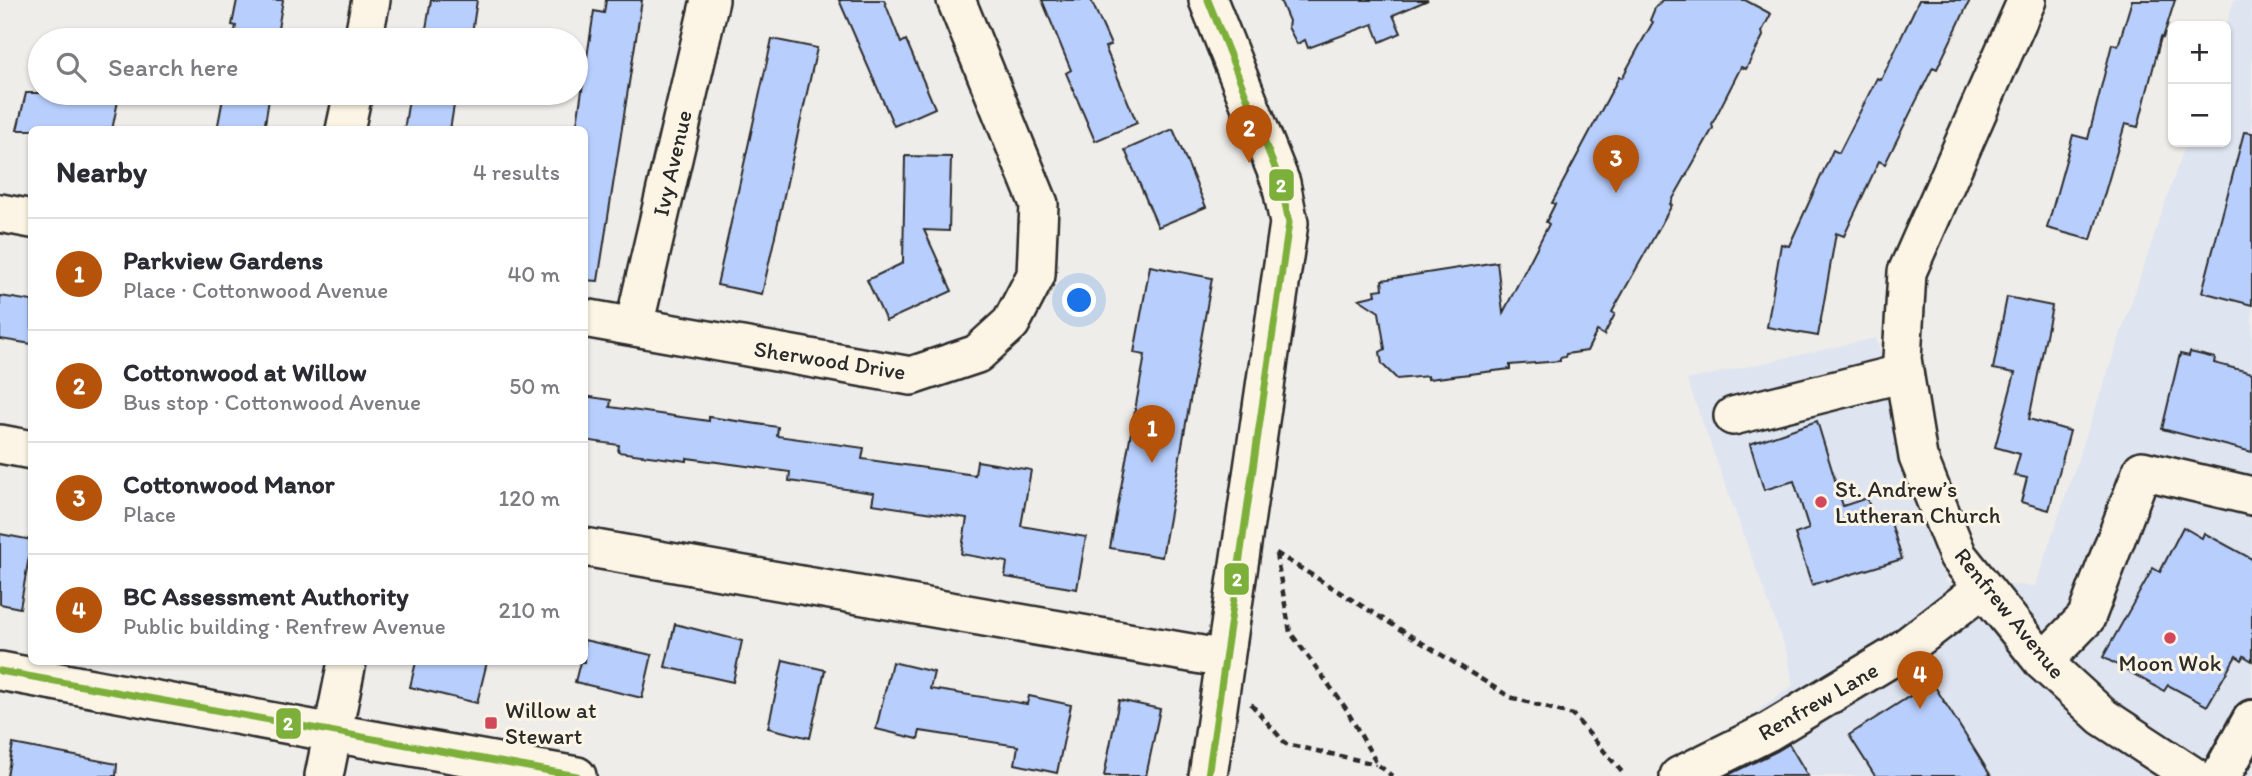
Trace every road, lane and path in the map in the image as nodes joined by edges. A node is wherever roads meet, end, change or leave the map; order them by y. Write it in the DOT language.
graph roads {
  1 [pos="371,0"];
  2 [pos="710,0"];
  3 [pos="956,0"];
  4 [pos="1208,0"];
  5 [pos="2027,0"];
  6 [pos="365,28"];
  7 [pos="350,105"];
  8 [pos="346,126"];
  9 [pos="0,213"];
  10 [pos="28,218"];
  11 [pos="588,319"];
  12 [pos="634,326"];
  13 [pos="1904,373"];
  14 [pos="1733,416"];
  15 [pos="0,444"];
  16 [pos="28,449"];
  17 [pos="2252,496"];
  18 [pos="588,548"];
  19 [pos="1983,588"];
  20 [pos="1225,659"];
  21 [pos="2043,662"];
  22 [pos="346,665"];
  23 [pos="0,671"];
  24 [pos="1251,704"];
  25 [pos="2252,720"];
  26 [pos="332,733"];
  27 [pos="1377,764"];
  28 [pos="536,772"];
  29 [pos="1622,772"];
  30 [pos="324,776"];
  31 [pos="577,776"];
  32 [pos="1208,776"];
  33 [pos="1392,776"];
  34 [pos="1679,776"];
  35 [pos="2193,776"];
  36 [pos="2221,776"];
  1 -- 6 [label="street"];
  2 -- 12 [label="street, Ivy Avenue"];
  3 -- 12 [label="street, Sherwood Drive"];
  4 -- 20 [label="street"];
  5 -- 13 [label="street, Renfrew Avenue"];
  7 -- 8 [label="street"];
  9 -- 10 [label="street"];
  11 -- 12 [label="street, Sherwood Drive"];
  13 -- 14 [label="street"];
  13 -- 19 [label="street, Renfrew Avenue"];
  15 -- 16 [label="street"];
  17 -- 21 [label="street"];
  18 -- 20 [label="street"];
  19 -- 21 [label="street, Renfrew Avenue"];
  19 -- 34 [label="street, Renfrew Lane"];
  20 -- 32 [label="street"];
  21 -- 35 [label="street, Renfrew Avenue"];
  22 -- 26 [label="street"];
  23 -- 26 [label="street"];
  24 -- 27 [label="path"];
  25 -- 36 [label="main road"];
  26 -- 28 [label="street"];
  26 -- 30 [label="street"];
  27 -- 29 [label="path"];
  27 -- 33 [label="path"];
  28 -- 31 [label="street"];
}
